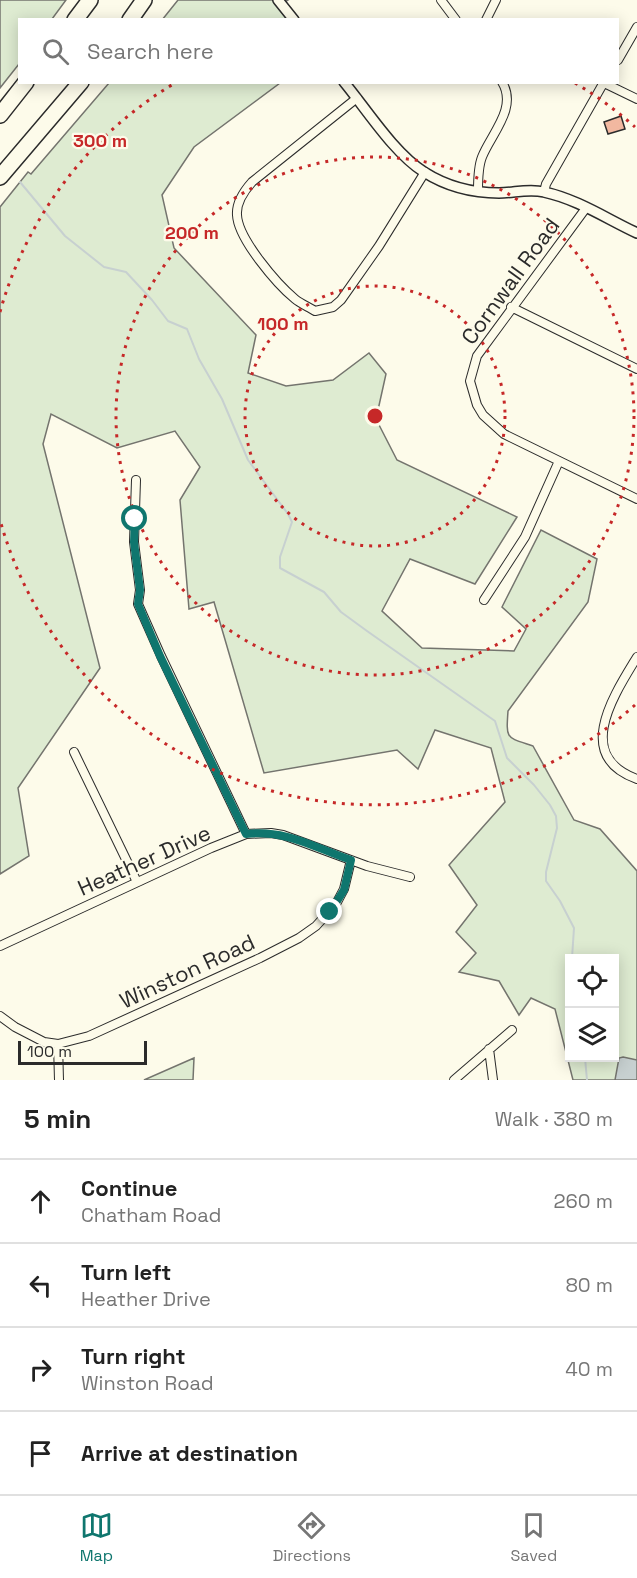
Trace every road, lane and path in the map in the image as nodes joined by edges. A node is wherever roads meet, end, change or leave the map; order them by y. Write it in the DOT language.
graph roads {
  1 [pos="90,0"];
  2 [pos="144,0"];
  3 [pos="278,0"];
  4 [pos="441,0"];
  5 [pos="496,0"];
  6 [pos="76,18"];
  7 [pos="131,18"];
  8 [pos="292,18"];
  9 [pos="454,18"];
  10 [pos="487,18"];
  11 [pos="637,27"];
  12 [pos="619,58"];
  13 [pos="25,84"];
  14 [pos="79,84"];
  15 [pos="346,84"];
  16 [pos="503,84"];
  17 [pos="603,84"];
  18 [pos="606,84"];
  19 [pos="357,98"];
  20 [pos="637,99"];
  21 [pos="0,115"];
  22 [pos="425,172"];
  23 [pos="0,177"];
  24 [pos="478,191"];
  25 [pos="544,192"];
  26 [pos="586,208"];
  27 [pos="637,233"];
  28 [pos="511,307"];
  29 [pos="637,369"];
  30 [pos="559,461"];
  31 [pos="136,480"];
  32 [pos="637,499"];
  33 [pos="484,600"];
  34 [pos="637,657"];
  35 [pos="74,752"];
  36 [pos="637,779"];
  37 [pos="246,834"];
  38 [pos="351,860"];
  39 [pos="410,877"];
  40 [pos="136,882"];
  41 [pos="0,946"];
  42 [pos="0,1016"];
  43 [pos="512,1030"];
  44 [pos="58,1044"];
  45 [pos="489,1049"];
  46 [pos="59,1080"];
  47 [pos="454,1080"];
  48 [pos="493,1080"];
  1 -- 6 [label="highway"];
  2 -- 7 [label="highway"];
  3 -- 8 [label="street"];
  4 -- 9 [label="street"];
  5 -- 10 [label="street"];
  11 -- 12 [label="street"];
  13 -- 21 [label="highway"];
  14 -- 23 [label="highway"];
  15 -- 19 [label="street"];
  16 -- 24 [label="street"];
  17 -- 25 [label="street"];
  18 -- 20 [label="street"];
  19 -- 22 [label="street"];
  19 -- 22 [label="street"];
  22 -- 24 [label="street"];
  24 -- 25 [label="street"];
  25 -- 26 [label="street"];
  26 -- 27 [label="street"];
  26 -- 28 [label="street, Cornwall Road"];
  28 -- 29 [label="street"];
  28 -- 30 [label="street, Cornwall Road"];
  30 -- 32 [label="street, Cornwall Road"];
  30 -- 33 [label="street"];
  31 -- 37 [label="street"];
  34 -- 36 [label="street"];
  35 -- 40 [label="street"];
  37 -- 38 [label="street, Heather Drive"];
  37 -- 40 [label="street, Heather Drive"];
  38 -- 39 [label="street, Heather Drive"];
  38 -- 44 [label="street, Winston Road"];
  40 -- 41 [label="street, Heather Drive"];
  42 -- 44 [label="street"];
  43 -- 45 [label="street"];
  44 -- 46 [label="street"];
  45 -- 47 [label="street"];
  45 -- 48 [label="street"];
}
